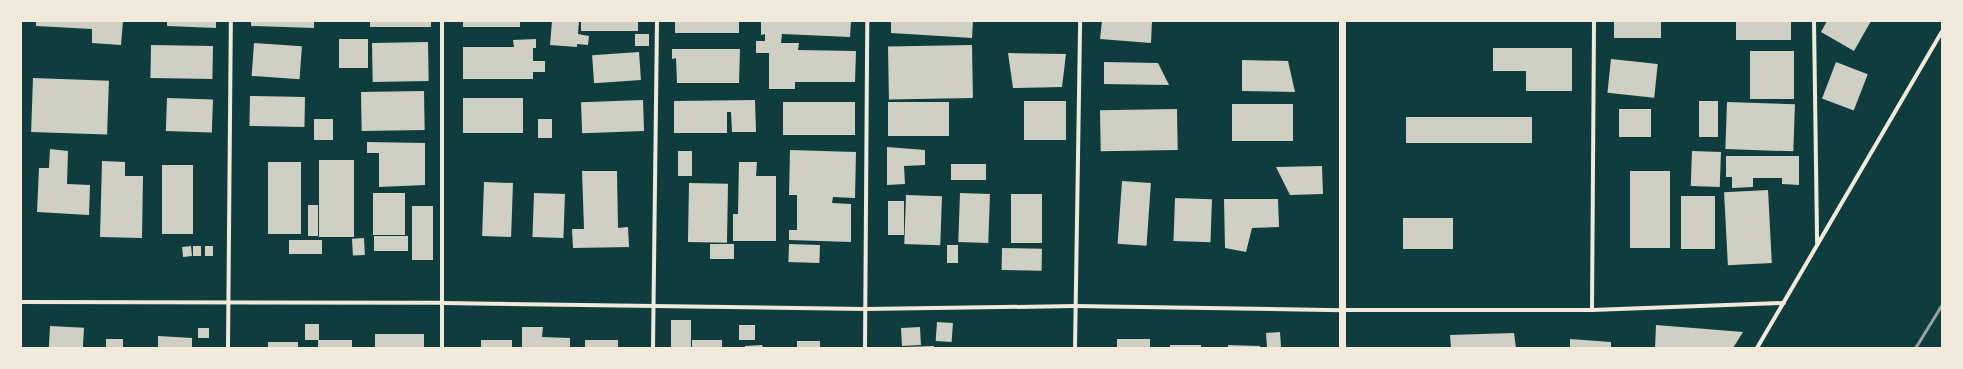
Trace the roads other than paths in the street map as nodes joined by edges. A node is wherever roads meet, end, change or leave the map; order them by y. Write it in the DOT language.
graph roads {
  1 [pos="231,21"];
  2 [pos="442,21"];
  3 [pos="657,21"];
  4 [pos="867,21"];
  5 [pos="1080,21"];
  6 [pos="1342,21"];
  7 [pos="1594,21"];
  8 [pos="1814,21"];
  9 [pos="1942,32"];
  10 [pos="1817,244"];
  11 [pos="21,302"];
  12 [pos="228,303"];
  13 [pos="442,303"];
  14 [pos="1784,303"];
  15 [pos="1075,306"];
  16 [pos="653,307"];
  17 [pos="865,308"];
  18 [pos="1342,310"];
  19 [pos="1592,310"];
  20 [pos="228,348"];
  21 [pos="442,348"];
  22 [pos="653,348"];
  23 [pos="865,348"];
  24 [pos="1075,348"];
  25 [pos="1342,348"];
  26 [pos="1757,348"];
  1 -- 12 [label="street"];
  2 -- 13 [label="street"];
  3 -- 16 [label="street"];
  4 -- 17 [label="street"];
  5 -- 15 [label="street"];
  6 -- 18 [label="street"];
  7 -- 19 [label="street"];
  8 -- 10 [label="street"];
  9 -- 10 [label="street"];
  10 -- 14 [label="street"];
  11 -- 12 [label="street"];
  12 -- 13 [label="street"];
  12 -- 20 [label="street"];
  13 -- 16 [label="street"];
  13 -- 21 [label="street"];
  14 -- 19 [label="street"];
  14 -- 26 [label="street"];
  15 -- 17 [label="street"];
  15 -- 18 [label="street"];
  15 -- 24 [label="street"];
  16 -- 17 [label="street"];
  16 -- 22 [label="street"];
  17 -- 23 [label="street"];
  18 -- 19 [label="street"];
  18 -- 25 [label="street"];
}
